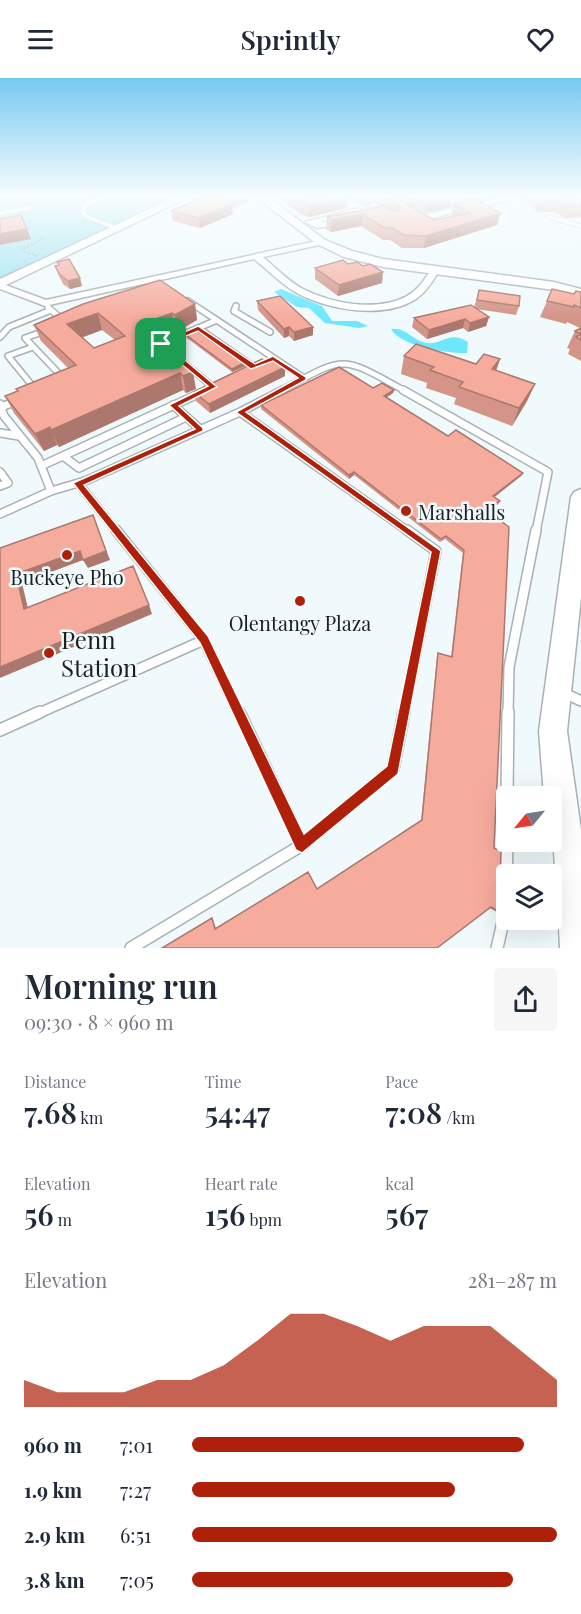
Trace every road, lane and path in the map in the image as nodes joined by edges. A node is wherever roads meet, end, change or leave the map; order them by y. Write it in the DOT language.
graph roads {
  1 [pos="45,238"];
  2 [pos="99,238"];
  3 [pos="315,238"];
  4 [pos="321,242"];
  5 [pos="257,256"];
  6 [pos="43,258"];
  7 [pos="435,270"];
  8 [pos="159,284"];
  9 [pos="0,285"];
  10 [pos="148,287"];
  11 [pos="581,293"];
  12 [pos="183,298"];
  13 [pos="236,306"];
  14 [pos="48,307"];
  15 [pos="72,314"];
  16 [pos="60,318"];
  17 [pos="217,320"];
  18 [pos="198,328"];
  19 [pos="7,329"];
  20 [pos="0,330"];
  21 [pos="270,332"];
  22 [pos="0,337"];
  23 [pos="33,347"];
  24 [pos="273,358"];
  25 [pos="254,367"];
  26 [pos="244,372"];
  27 [pos="304,378"];
  28 [pos="223,382"];
  29 [pos="57,385"];
  30 [pos="213,387"];
  31 [pos="1,405"];
  32 [pos="173,405"];
  33 [pos="240,412"];
  34 [pos="2,417"];
  35 [pos="186,417"];
  36 [pos="200,429"];
  37 [pos="0,433"];
  38 [pos="19,436"];
  39 [pos="63,456"];
  40 [pos="41,466"];
  41 [pos="0,472"];
  42 [pos="78,483"];
  43 [pos="0,486"];
  44 [pos="51,491"];
  45 [pos="581,497"];
  46 [pos="0,514"];
  47 [pos="204,640"];
  48 [pos="569,695"];
  49 [pos="0,730"];
  50 [pos="507,786"];
  51 [pos="302,845"];
  52 [pos="507,852"];
  53 [pos="579,909"];
  54 [pos="131,948"];
  55 [pos="496,948"];
  56 [pos="578,948"];
  1 -- 6 [label="path"];
  2 -- 9 [label="street"];
  3 -- 4 [label="street"];
  4 -- 5 [label="street"];
  4 -- 7 [label="street"];
  5 -- 7 [label="street"];
  5 -- 14 [label="street"];
  7 -- 11 [label="street"];
  8 -- 10 [label="lane"];
  9 -- 14 [label="street"];
  12 -- 17 [label="lane"];
  13 -- 21 [label="lane"];
  14 -- 16 [label="lane"];
  14 -- 19 [label="lane"];
  15 -- 16 [label="lane"];
  16 -- 23 [label="lane"];
  17 -- 18 [label="lane"];
  17 -- 24 [label="lane"];
  18 -- 25 [label="lane"];
  18 -- 30 [label="lane"];
  19 -- 20 [label="lane"];
  19 -- 22 [label="lane"];
  23 -- 29 [label="lane"];
  23 -- 31 [label="lane"];
  24 -- 25 [label="lane"];
  24 -- 27 [label="lane"];
  25 -- 26 [label="lane"];
  27 -- 33 [label="lane"];
  27 -- 50 [label="lane"];
  28 -- 30 [label="lane"];
  30 -- 32 [label="lane"];
  31 -- 34 [label="lane"];
  32 -- 35 [label="lane"];
  32 -- 39 [label="lane"];
  33 -- 36 [label="lane"];
  33 -- 51 [label="lane"];
  34 -- 38 [label="lane"];
  35 -- 36 [label="lane"];
  35 -- 39 [label="lane"];
  36 -- 42 [label="lane"];
  37 -- 38 [label="lane"];
  38 -- 40 [label="lane"];
  39 -- 40 [label="lane"];
  40 -- 44 [label="lane"];
  41 -- 43 [label="lane"];
  42 -- 44 [label="lane"];
  42 -- 47 [label="lane"];
  44 -- 46 [label="lane"];
  45 -- 48 [label="street"];
  47 -- 49 [label="lane"];
  47 -- 51 [label="lane"];
  48 -- 53 [label="street"];
  51 -- 54 [label="lane"];
  52 -- 55 [label="lane"];
  53 -- 56 [label="street"];
}
